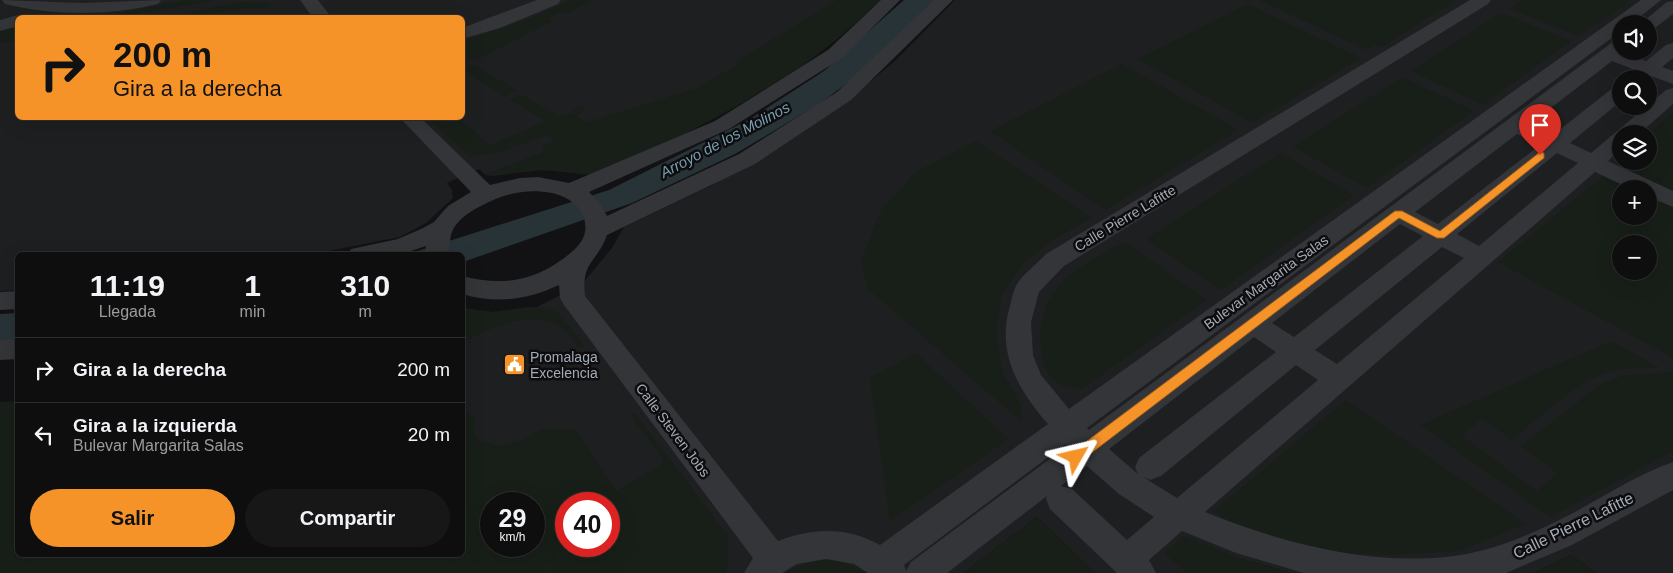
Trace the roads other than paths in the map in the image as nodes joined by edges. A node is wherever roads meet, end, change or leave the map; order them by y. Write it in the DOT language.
graph roads {
  1 [pos="11,0"];
  2 [pos="68,0"];
  3 [pos="152,0"];
  4 [pos="309,0"];
  5 [pos="552,0"];
  6 [pos="891,0"];
  7 [pos="944,0"];
  8 [pos="1482,0"];
  9 [pos="1652,0"];
  10 [pos="1673,6"];
  11 [pos="51,8"];
  12 [pos="33,15"];
  13 [pos="321,15"];
  14 [pos="1657,18"];
  15 [pos="15,21"];
  16 [pos="0,26"];
  17 [pos="465,33"];
  18 [pos="1673,50"];
  19 [pos="1612,52"];
  20 [pos="1628,60"];
  21 [pos="1639,70"];
  22 [pos="1648,70"];
  23 [pos="1657,76"];
  24 [pos="1673,78"];
  25 [pos="1673,94"];
  26 [pos="1612,98"];
  27 [pos="412,120"];
  28 [pos="1515,125"];
  29 [pos="1637,125"];
  30 [pos="1555,144"];
  31 [pos="1612,146"];
  32 [pos="1593,162"];
  33 [pos="569,191"];
  34 [pos="486,194"];
  35 [pos="1673,200"];
  36 [pos="1398,213"];
  37 [pos="440,230"];
  38 [pos="597,230"];
  39 [pos="1440,236"];
  40 [pos="374,252"];
  41 [pos="437,252"];
  42 [pos="1481,257"];
  43 [pos="577,261"];
  44 [pos="465,286"];
  45 [pos="526,288"];
  46 [pos="573,298"];
  47 [pos="15,300"];
  48 [pos="0,301"];
  49 [pos="1252,323"];
  50 [pos="15,349"];
  51 [pos="0,350"];
  52 [pos="1295,351"];
  53 [pos="1338,379"];
  54 [pos="1068,425"];
  55 [pos="1087,448"];
  56 [pos="1150,467"];
  57 [pos="1673,475"];
  58 [pos="1061,499"];
  59 [pos="1178,515"];
  60 [pos="1133,566"];
  61 [pos="767,567"];
  62 [pos="885,568"];
  63 [pos="922,573"];
  1 -- 11 [label="street"];
  2 -- 11 [label="street"];
  3 -- 11 [label="street"];
  4 -- 13 [label="street"];
  5 -- 17 [label="street"];
  6 -- 33 [label="street"];
  7 -- 38 [label="street"];
  8 -- 54 [label="street, Calle Pierre Lafitte"];
  9 -- 54 [label="street, Bulevar Margarita Salas"];
  10 -- 14 [label="street"];
  11 -- 12 [label="street"];
  15 -- 16 [label="street"];
  18 -- 22 [label="street"];
  19 -- 28 [label="street, Bulevar Margarita Salas"];
  20 -- 21 [label="street"];
  23 -- 24 [label="street"];
  25 -- 29 [label="street"];
  26 -- 30 [label="street"];
  27 -- 34 [label="street"];
  28 -- 30 [label="street"];
  28 -- 36 [label="street, Bulevar Margarita Salas"];
  30 -- 32 [label="street"];
  30 -- 39 [label="street"];
  31 -- 32 [label="street"];
  32 -- 35 [label="street"];
  32 -- 42 [label="street"];
  33 -- 34 [label="street"];
  33 -- 38 [label="street"];
  34 -- 37 [label="street"];
  36 -- 39 [label="street"];
  36 -- 49 [label="street, Bulevar Margarita Salas"];
  37 -- 40 [label="street"];
  37 -- 41 [label="street"];
  38 -- 43 [label="street"];
  39 -- 42 [label="street"];
  39 -- 52 [label="street"];
  42 -- 53 [label="street"];
  43 -- 45 [label="street"];
  43 -- 46 [label="street"];
  44 -- 45 [label="street"];
  45 -- 46 [label="street"];
  46 -- 61 [label="street, Calle Steven Jobs"];
  47 -- 48 [label="street"];
  49 -- 52 [label="street"];
  49 -- 55 [label="street, Bulevar Margarita Salas"];
  50 -- 51 [label="street"];
  52 -- 53 [label="street"];
  52 -- 56 [label="street"];
  53 -- 59 [label="street"];
  54 -- 55 [label="street, Calle Pierre Lafitte"];
  54 -- 62 [label="street, Bulevar Margarita Salas"];
  55 -- 59 [label="street, Calle Pierre Lafitte"];
  55 -- 63 [label="street, Bulevar Margarita Salas"];
  57 -- 59 [label="street, Calle Pierre Lafitte"];
  58 -- 60 [label="street"];
  59 -- 60 [label="street"];
  61 -- 62 [label="street"];
}
